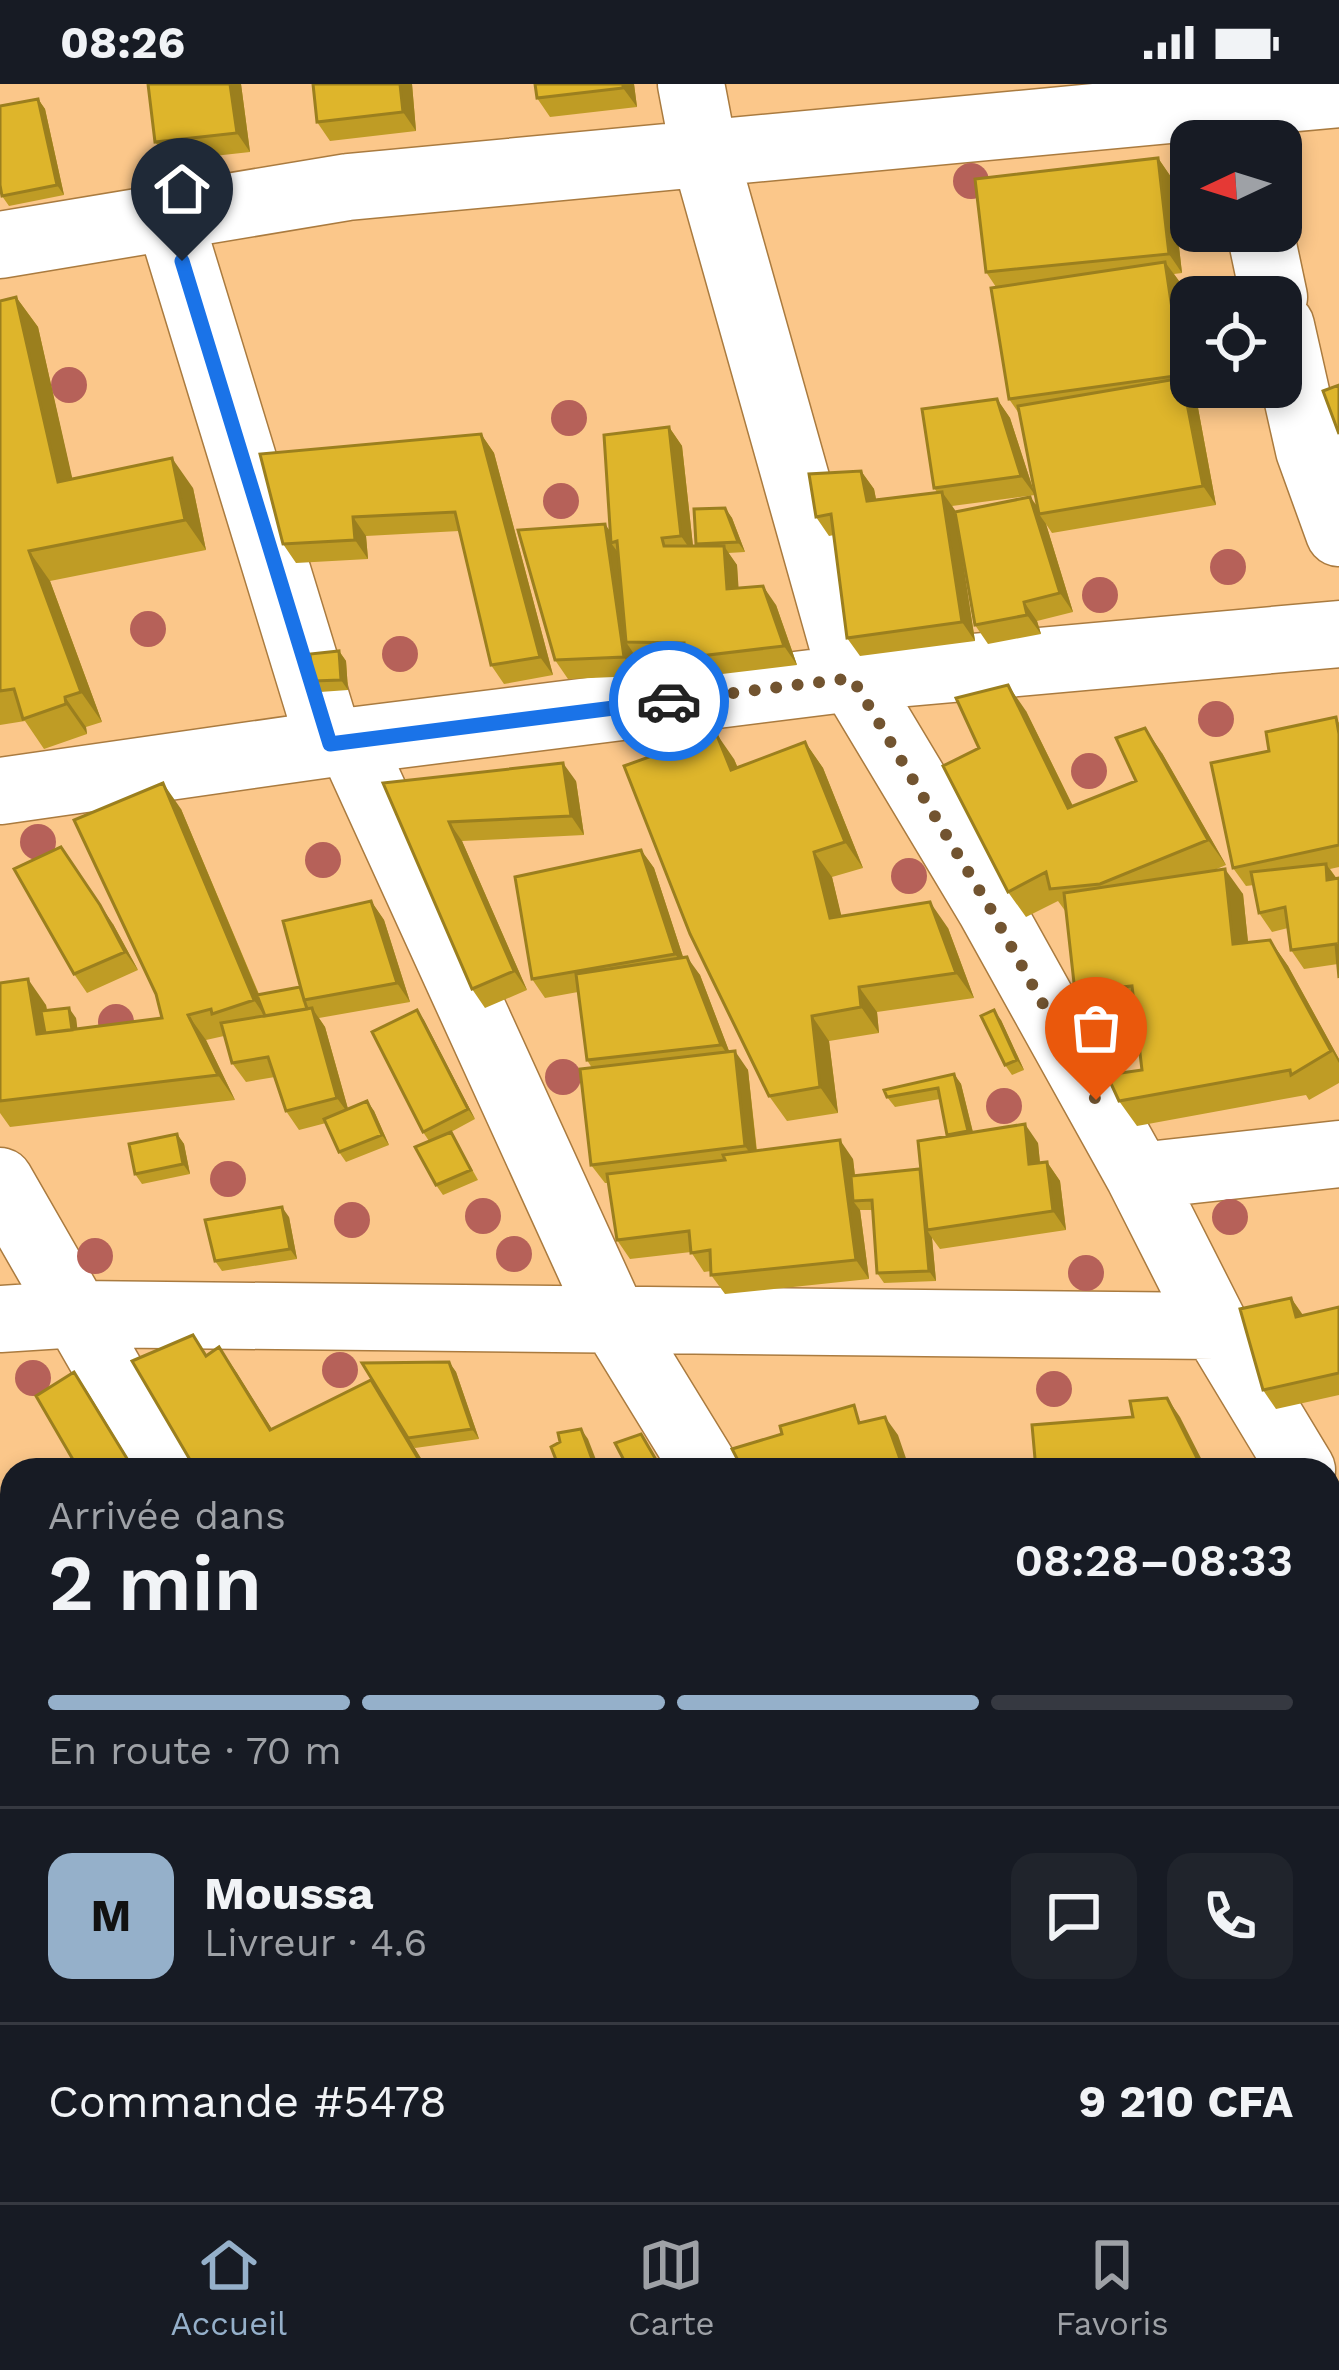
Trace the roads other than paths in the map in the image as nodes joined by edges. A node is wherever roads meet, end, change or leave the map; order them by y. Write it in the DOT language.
graph roads {
  1 [pos="691,84"];
  2 [pos="1339,94"];
  3 [pos="1233,109"];
  4 [pos="704,152"];
  5 [pos="169,217"];
  6 [pos="0,245"];
  7 [pos="1300,408"];
  8 [pos="1339,533"];
  9 [pos="1339,634"];
  10 [pos="852,678"];
  11 [pos="340,743"];
  12 [pos="0,791"];
  13 [pos="1339,1154"];
  14 [pos="1139,1177"];
  15 [pos="0,1181"];
  16 [pos="78,1314"];
  17 [pos="0,1319"];
  18 [pos="614,1320"];
  19 [pos="1215,1326"];
  20 [pos="159,1458"];
  21 [pos="699,1458"];
  22 [pos="1295,1458"];
  1 -- 4 [label="street"];
  2 -- 3 [label="street"];
  3 -- 4 [label="street"];
  4 -- 5 [label="street"];
  4 -- 10 [label="street"];
  5 -- 6 [label="street"];
  5 -- 11 [label="street"];
  7 -- 8 [label="street"];
  9 -- 10 [label="street"];
  10 -- 11 [label="street"];
  10 -- 14 [label="street"];
  11 -- 12 [label="street"];
  11 -- 18 [label="street"];
  13 -- 14 [label="street"];
  14 -- 19 [label="street"];
  15 -- 16 [label="street"];
  16 -- 17 [label="street"];
  16 -- 18 [label="street"];
  16 -- 20 [label="street"];
  18 -- 19 [label="street"];
  18 -- 21 [label="street"];
  19 -- 22 [label="street"];
}
